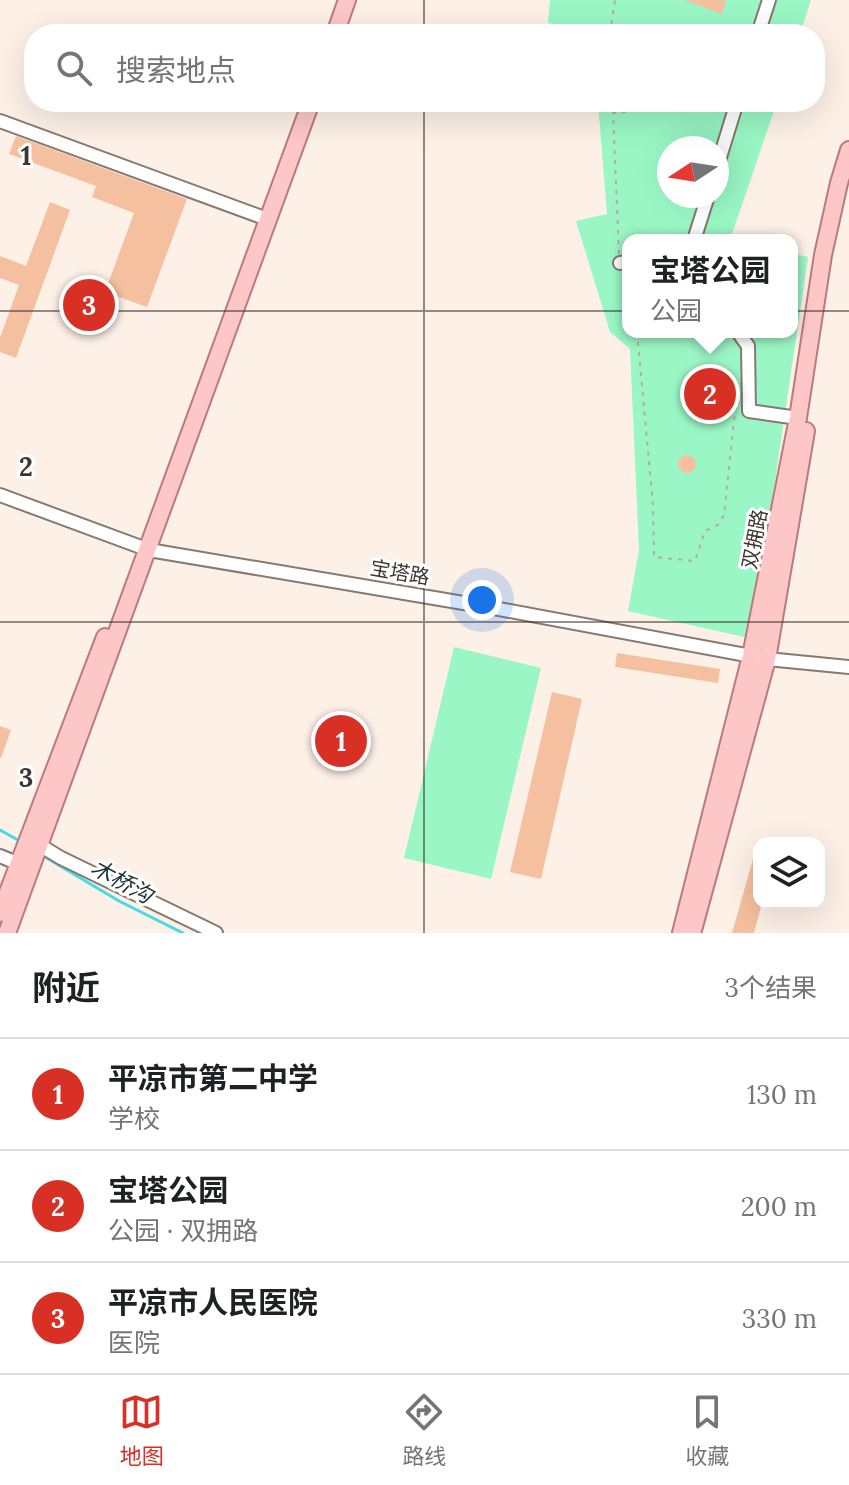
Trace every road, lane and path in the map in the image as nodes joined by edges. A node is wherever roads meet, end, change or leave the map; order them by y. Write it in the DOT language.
graph roads {
  1 [pos="336,0"];
  2 [pos="347,0"];
  3 [pos="615,0"];
  4 [pos="769,0"];
  5 [pos="328,24"];
  6 [pos="339,24"];
  7 [pos="611,24"];
  8 [pos="761,24"];
  9 [pos="295,112"];
  10 [pos="307,112"];
  11 [pos="625,112"];
  12 [pos="734,112"];
  13 [pos="0,121"];
  14 [pos="727,136"];
  15 [pos="849,150"];
  16 [pos="849,185"];
  17 [pos="704,208"];
  18 [pos="259,216"];
  19 [pos="696,234"];
  20 [pos="622,236"];
  21 [pos="638,338"];
  22 [pos="742,338"];
  23 [pos="217,350"];
  24 [pos="738,381"];
  25 [pos="798,418"];
  26 [pos="0,495"];
  27 [pos="144,548"];
  28 [pos="759,657"];
  29 [pos="849,667"];
  30 [pos="34,842"];
  31 [pos="0,856"];
  32 [pos="25,866"];
  33 [pos="0,913"];
  34 [pos="7,933"];
  35 [pos="216,933"];
  36 [pos="681,933"];
  37 [pos="692,933"];
  1 -- 5 [label="main road"];
  2 -- 6 [label="main road"];
  3 -- 7 [label="path"];
  4 -- 8 [label="street"];
  9 -- 18 [label="main road"];
  10 -- 23 [label="main road"];
  11 -- 20 [label="path"];
  12 -- 14 [label="street"];
  13 -- 18 [label="street"];
  15 -- 25 [label="main road, 双拥路"];
  16 -- 28 [label="main road, 双拥路"];
  17 -- 19 [label="street"];
  18 -- 23 [label="main road"];
  21 -- 24 [label="path"];
  22 -- 25 [label="street"];
  23 -- 27 [label="main road"];
  25 -- 28 [label="main road, 双拥路"];
  26 -- 27 [label="street, 宝塔路"];
  27 -- 28 [label="street, 宝塔路"];
  27 -- 30 [label="main road"];
  28 -- 29 [label="street, 宝塔路"];
  28 -- 36 [label="main road, 双拥路"];
  28 -- 37 [label="main road, 双拥路"];
  30 -- 32 [label="main road"];
  30 -- 35 [label="street"];
  31 -- 32 [label="street"];
  32 -- 33 [label="main road"];
  32 -- 34 [label="main road"];
}
